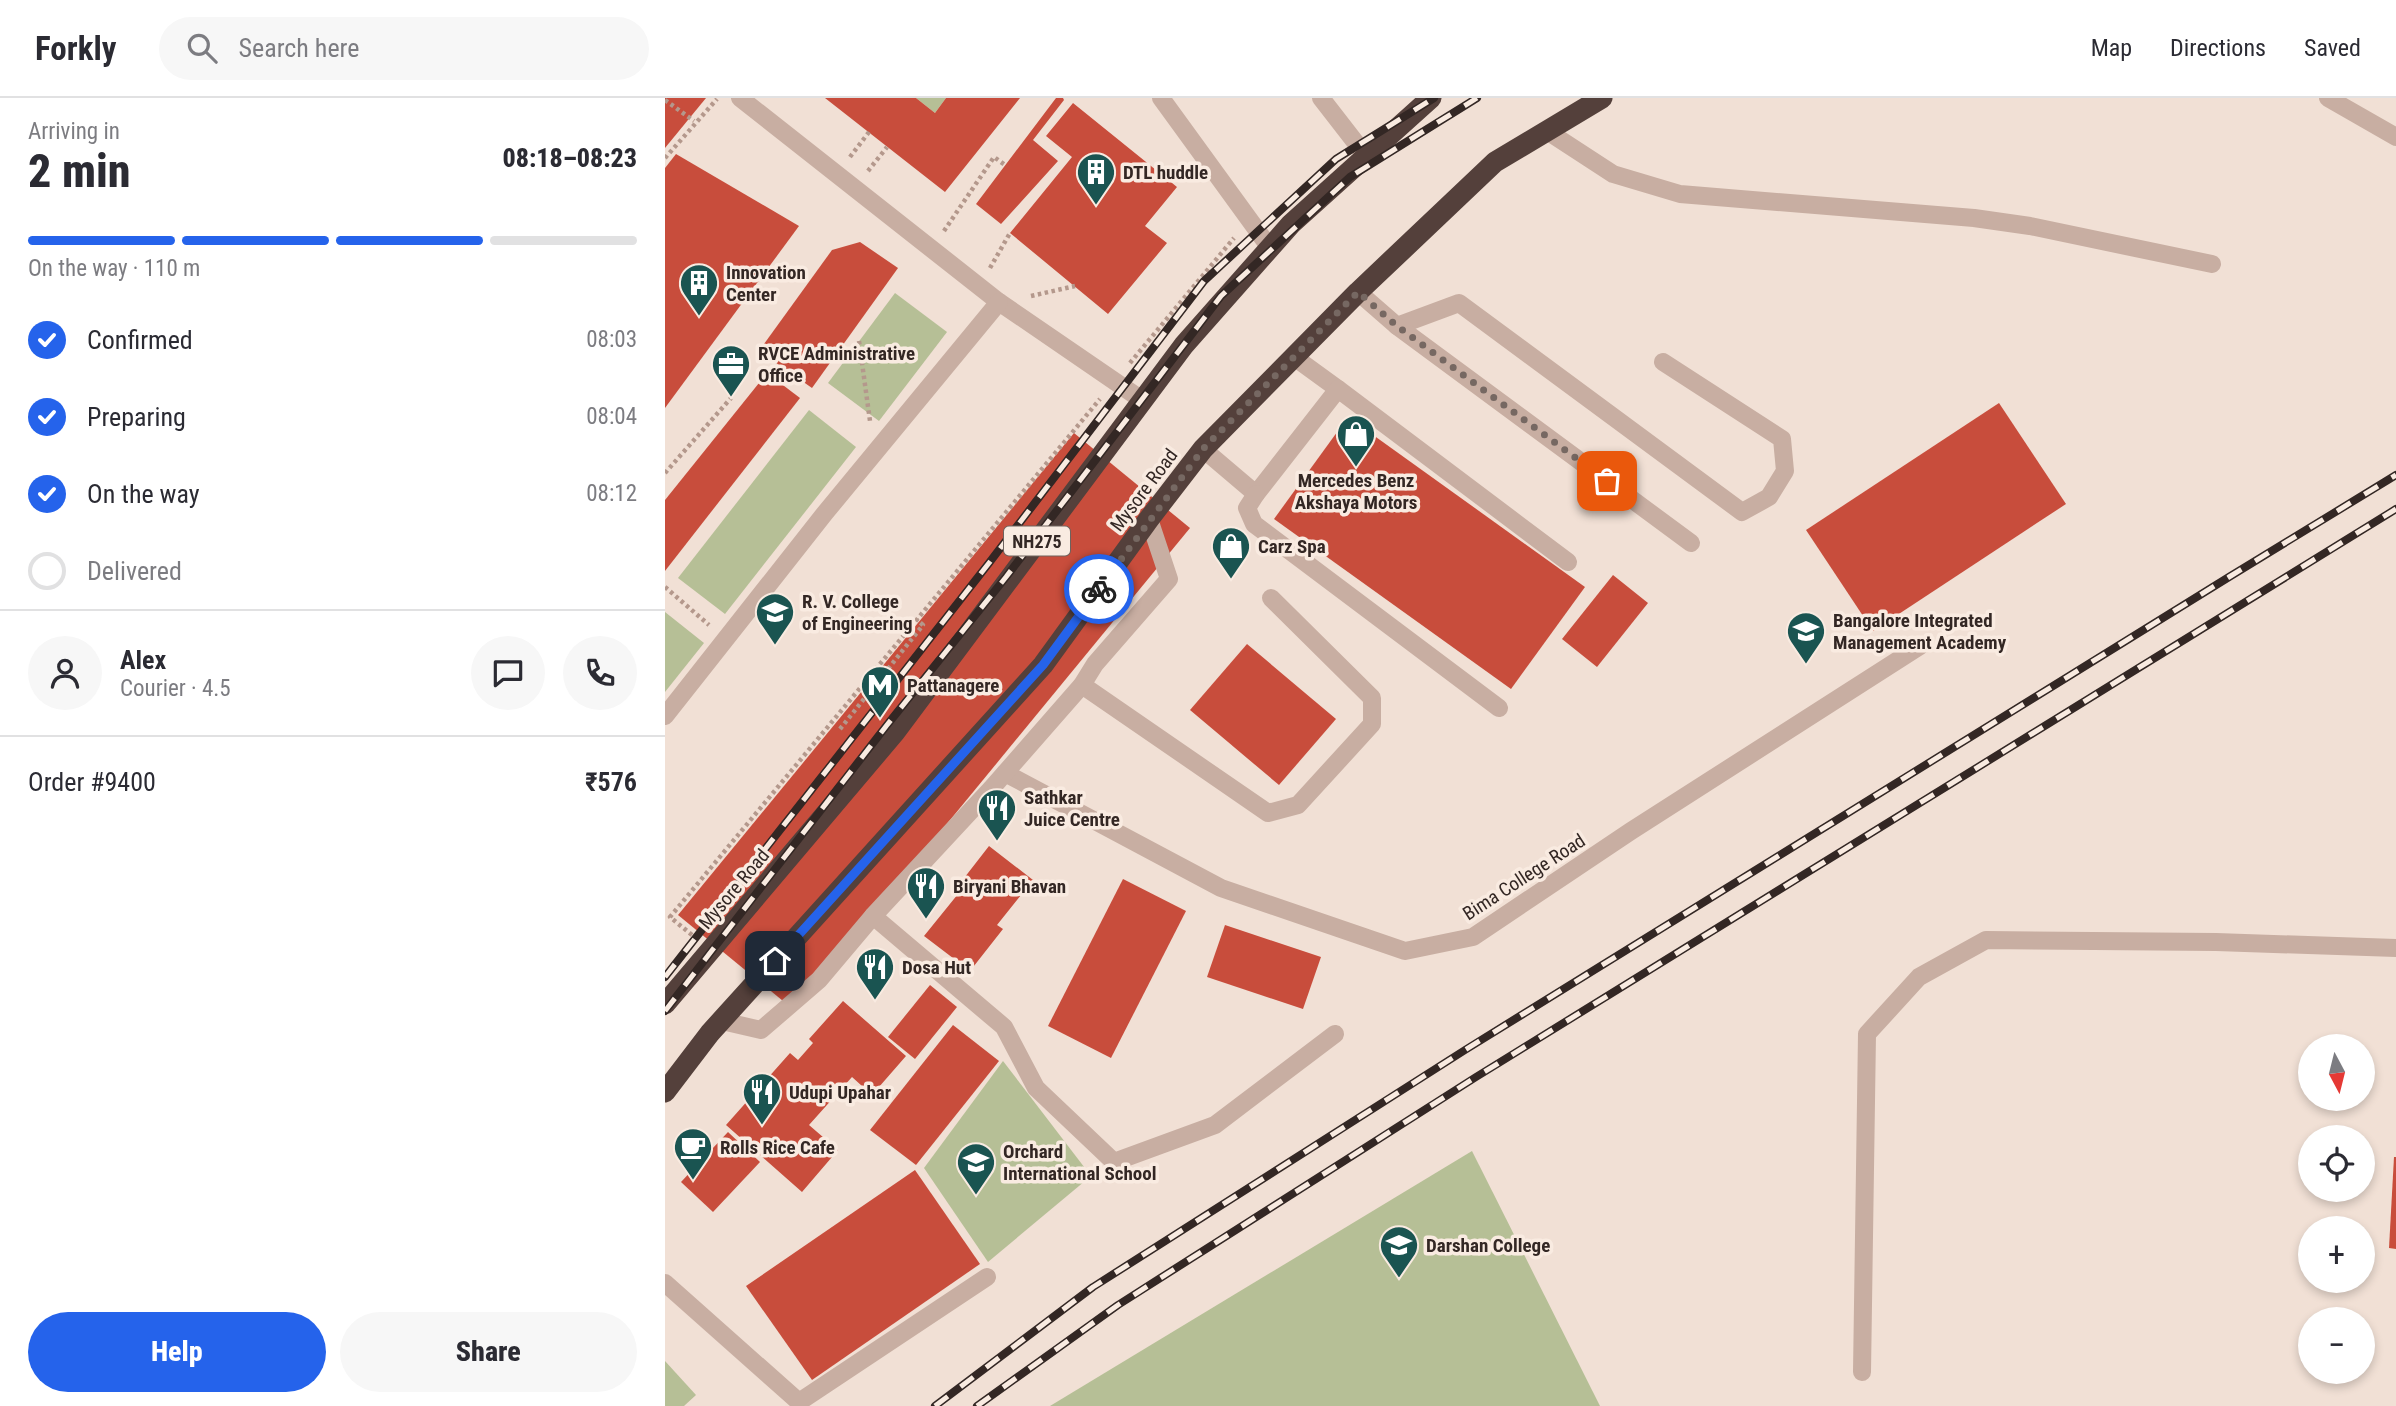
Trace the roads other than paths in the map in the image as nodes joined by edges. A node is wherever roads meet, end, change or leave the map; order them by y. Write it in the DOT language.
graph roads {
  1 [pos="740,98"];
  2 [pos="1161,98"];
  3 [pos="1321,98"];
  4 [pos="1431,98"];
  5 [pos="1602,98"];
  6 [pos="2328,98"];
  7 [pos="1547,131"];
  8 [pos="2396,137"];
  9 [pos="1366,156"];
  10 [pos="1270,248"];
  11 [pos="2212,264"];
  12 [pos="1358,292"];
  13 [pos="999,302"];
  14 [pos="1397,326"];
  15 [pos="1294,358"];
  16 [pos="1663,362"];
  17 [pos="1338,389"];
  18 [pos="1142,400"];
  19 [pos="1203,449"];
  20 [pos="1256,494"];
  21 [pos="1149,519"];
  22 [pos="1691,543"];
  23 [pos="1568,562"];
  24 [pos="1271,598"];
  25 [pos="1920,646"];
  26 [pos="1082,684"];
  27 [pos="1499,708"];
  28 [pos="665,716"];
  29 [pos="1005,773"];
  30 [pos="873,916"];
  31 [pos="2396,948"];
  32 [pos="665,1004"];
  33 [pos="722,1021"];
  34 [pos="1335,1034"];
  35 [pos="665,1092"];
  36 [pos="988,1277"];
  37 [pos="665,1283"];
  38 [pos="1862,1373"];
  1 -- 13 [label="street"];
  2 -- 10 [label="street"];
  3 -- 9 [label="street"];
  4 -- 9 [label="highway, Mysore Road / NH275"];
  5 -- 7 [label="highway, Mysore Road"];
  6 -- 8 [label="street"];
  7 -- 11 [label="street"];
  7 -- 12 [label="highway, Mysore Road"];
  9 -- 10 [label="highway, Mysore Road / NH275"];
  10 -- 18 [label="highway, Mysore Road / NH275"];
  12 -- 14 [label="street"];
  12 -- 15 [label="highway, Mysore Road"];
  13 -- 18 [label="street"];
  13 -- 28 [label="street"];
  14 -- 16 [label="street"];
  14 -- 22 [label="street"];
  15 -- 17 [label="street"];
  15 -- 19 [label="highway, Mysore Road"];
  17 -- 20 [label="street"];
  17 -- 23 [label="street"];
  18 -- 32 [label="highway, Mysore Road / NH275"];
  19 -- 20 [label="street"];
  19 -- 21 [label="highway, Mysore Road"];
  20 -- 27 [label="street"];
  21 -- 26 [label="street"];
  21 -- 33 [label="highway, Mysore Road"];
  24 -- 26 [label="street"];
  25 -- 29 [label="street, Bima College Road"];
  26 -- 29 [label="street"];
  29 -- 30 [label="street"];
  30 -- 33 [label="street"];
  30 -- 34 [label="street"];
  31 -- 38 [label="street"];
  33 -- 35 [label="highway, Mysore Road"];
  36 -- 37 [label="street"];
}
